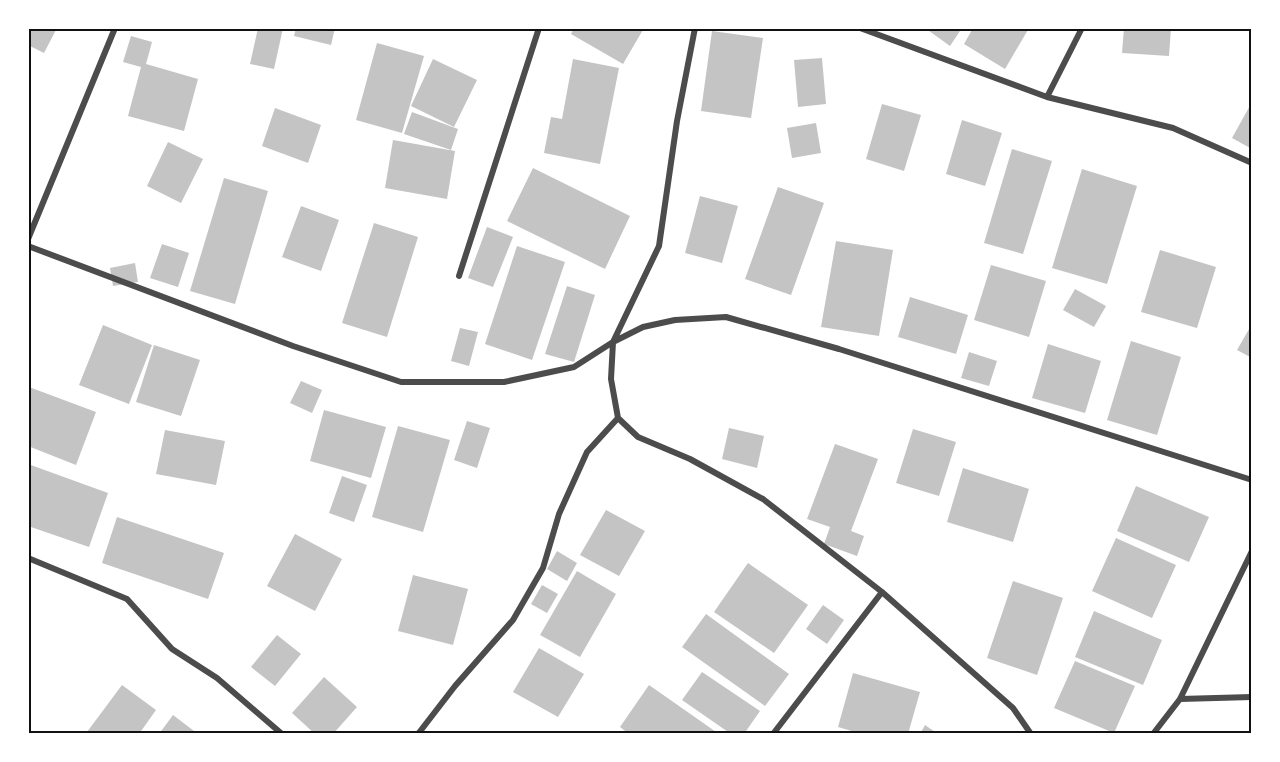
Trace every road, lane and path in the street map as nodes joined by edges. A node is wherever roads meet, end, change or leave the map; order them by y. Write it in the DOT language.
graph roads {
  1 [pos="115,28"];
  2 [pos="539,28"];
  3 [pos="695,28"];
  4 [pos="860,28"];
  5 [pos="1082,28"];
  6 [pos="1047,97"];
  7 [pos="1251,164"];
  8 [pos="28,239"];
  9 [pos="28,246"];
  10 [pos="459,276"];
  11 [pos="613,342"];
  12 [pos="618,418"];
  13 [pos="1251,480"];
  14 [pos="1251,551"];
  15 [pos="28,558"];
  16 [pos="882,592"];
  17 [pos="1251,696"];
  18 [pos="1180,699"];
  19 [pos="282,734"];
  20 [pos="418,734"];
  21 [pos="773,734"];
  22 [pos="1031,734"];
  23 [pos="1153,734"];
  1 -- 8 [label="street"];
  2 -- 10 [label="street"];
  3 -- 11 [label="street"];
  4 -- 6 [label="street"];
  5 -- 6 [label="street"];
  6 -- 7 [label="street"];
  9 -- 11 [label="street"];
  11 -- 12 [label="street"];
  11 -- 13 [label="street"];
  12 -- 16 [label="street"];
  12 -- 20 [label="street"];
  14 -- 18 [label="street"];
  15 -- 19 [label="street"];
  16 -- 21 [label="street"];
  16 -- 22 [label="street"];
  17 -- 18 [label="street"];
  18 -- 23 [label="street"];
}
